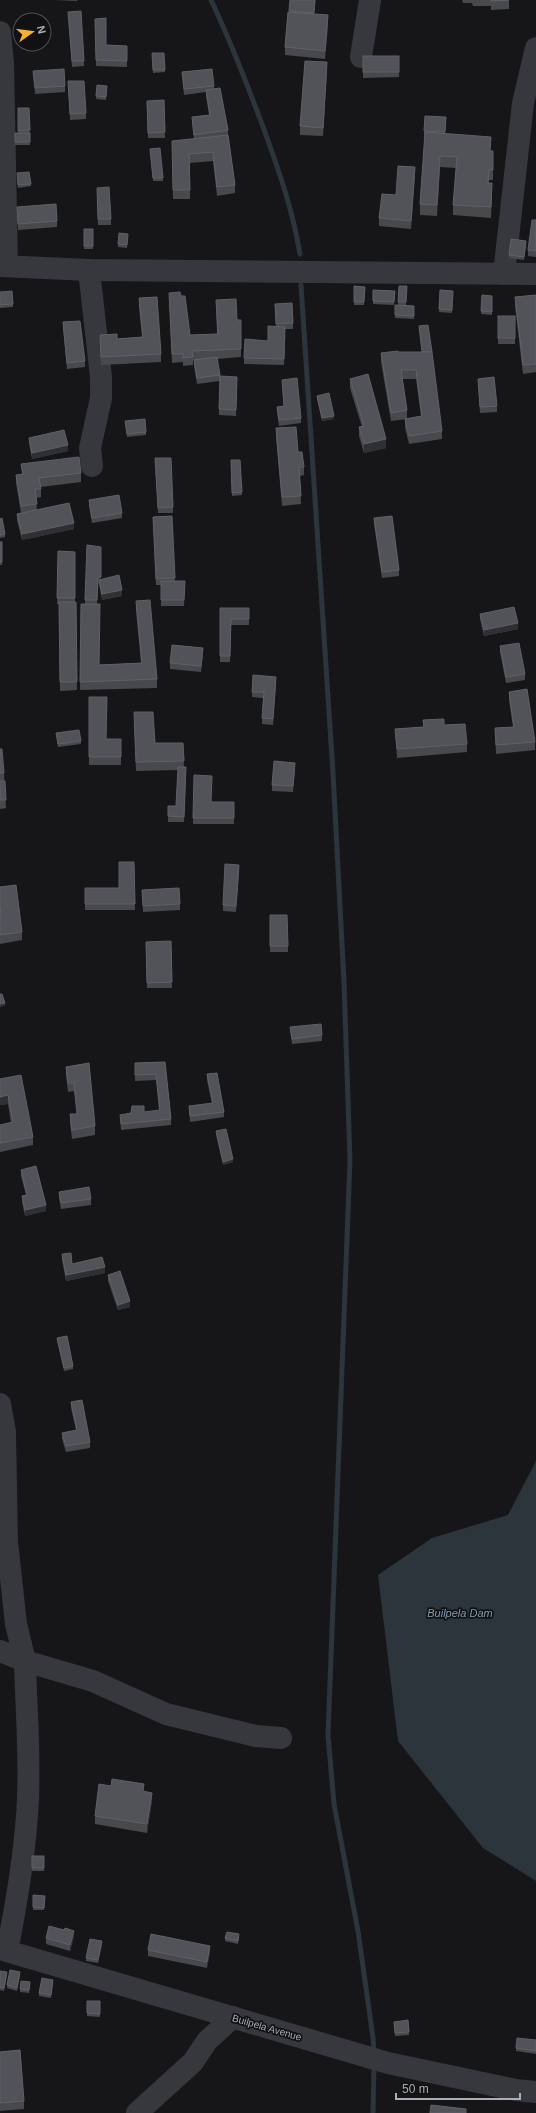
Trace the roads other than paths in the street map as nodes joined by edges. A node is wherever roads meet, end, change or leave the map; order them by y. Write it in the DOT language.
graph roads {
  1 [pos="370,0"];
  2 [pos="0,32"];
  3 [pos="536,48"];
  4 [pos="361,57"];
  5 [pos="1,63"];
  6 [pos="4,266"];
  7 [pos="89,270"];
  8 [pos="504,274"];
  9 [pos="536,274"];
  10 [pos="92,466"];
  11 [pos="0,1404"];
  12 [pos="0,1651"];
  13 [pos="24,1661"];
  14 [pos="281,1738"];
  15 [pos="3,1950"];
  16 [pos="233,2017"];
  17 [pos="536,2092"];
  18 [pos="137,2113"];
  1 -- 4 [label="street"];
  2 -- 5 [label="street"];
  3 -- 8 [label="street"];
  5 -- 6 [label="street"];
  6 -- 7 [label="street"];
  7 -- 8 [label="street"];
  7 -- 10 [label="street"];
  8 -- 9 [label="street"];
  11 -- 13 [label="street"];
  12 -- 13 [label="street"];
  13 -- 14 [label="street"];
  13 -- 15 [label="street"];
  15 -- 16 [label="street, Builpela Avenue"];
  16 -- 17 [label="street, Builpela Avenue"];
  16 -- 18 [label="street"];
}
